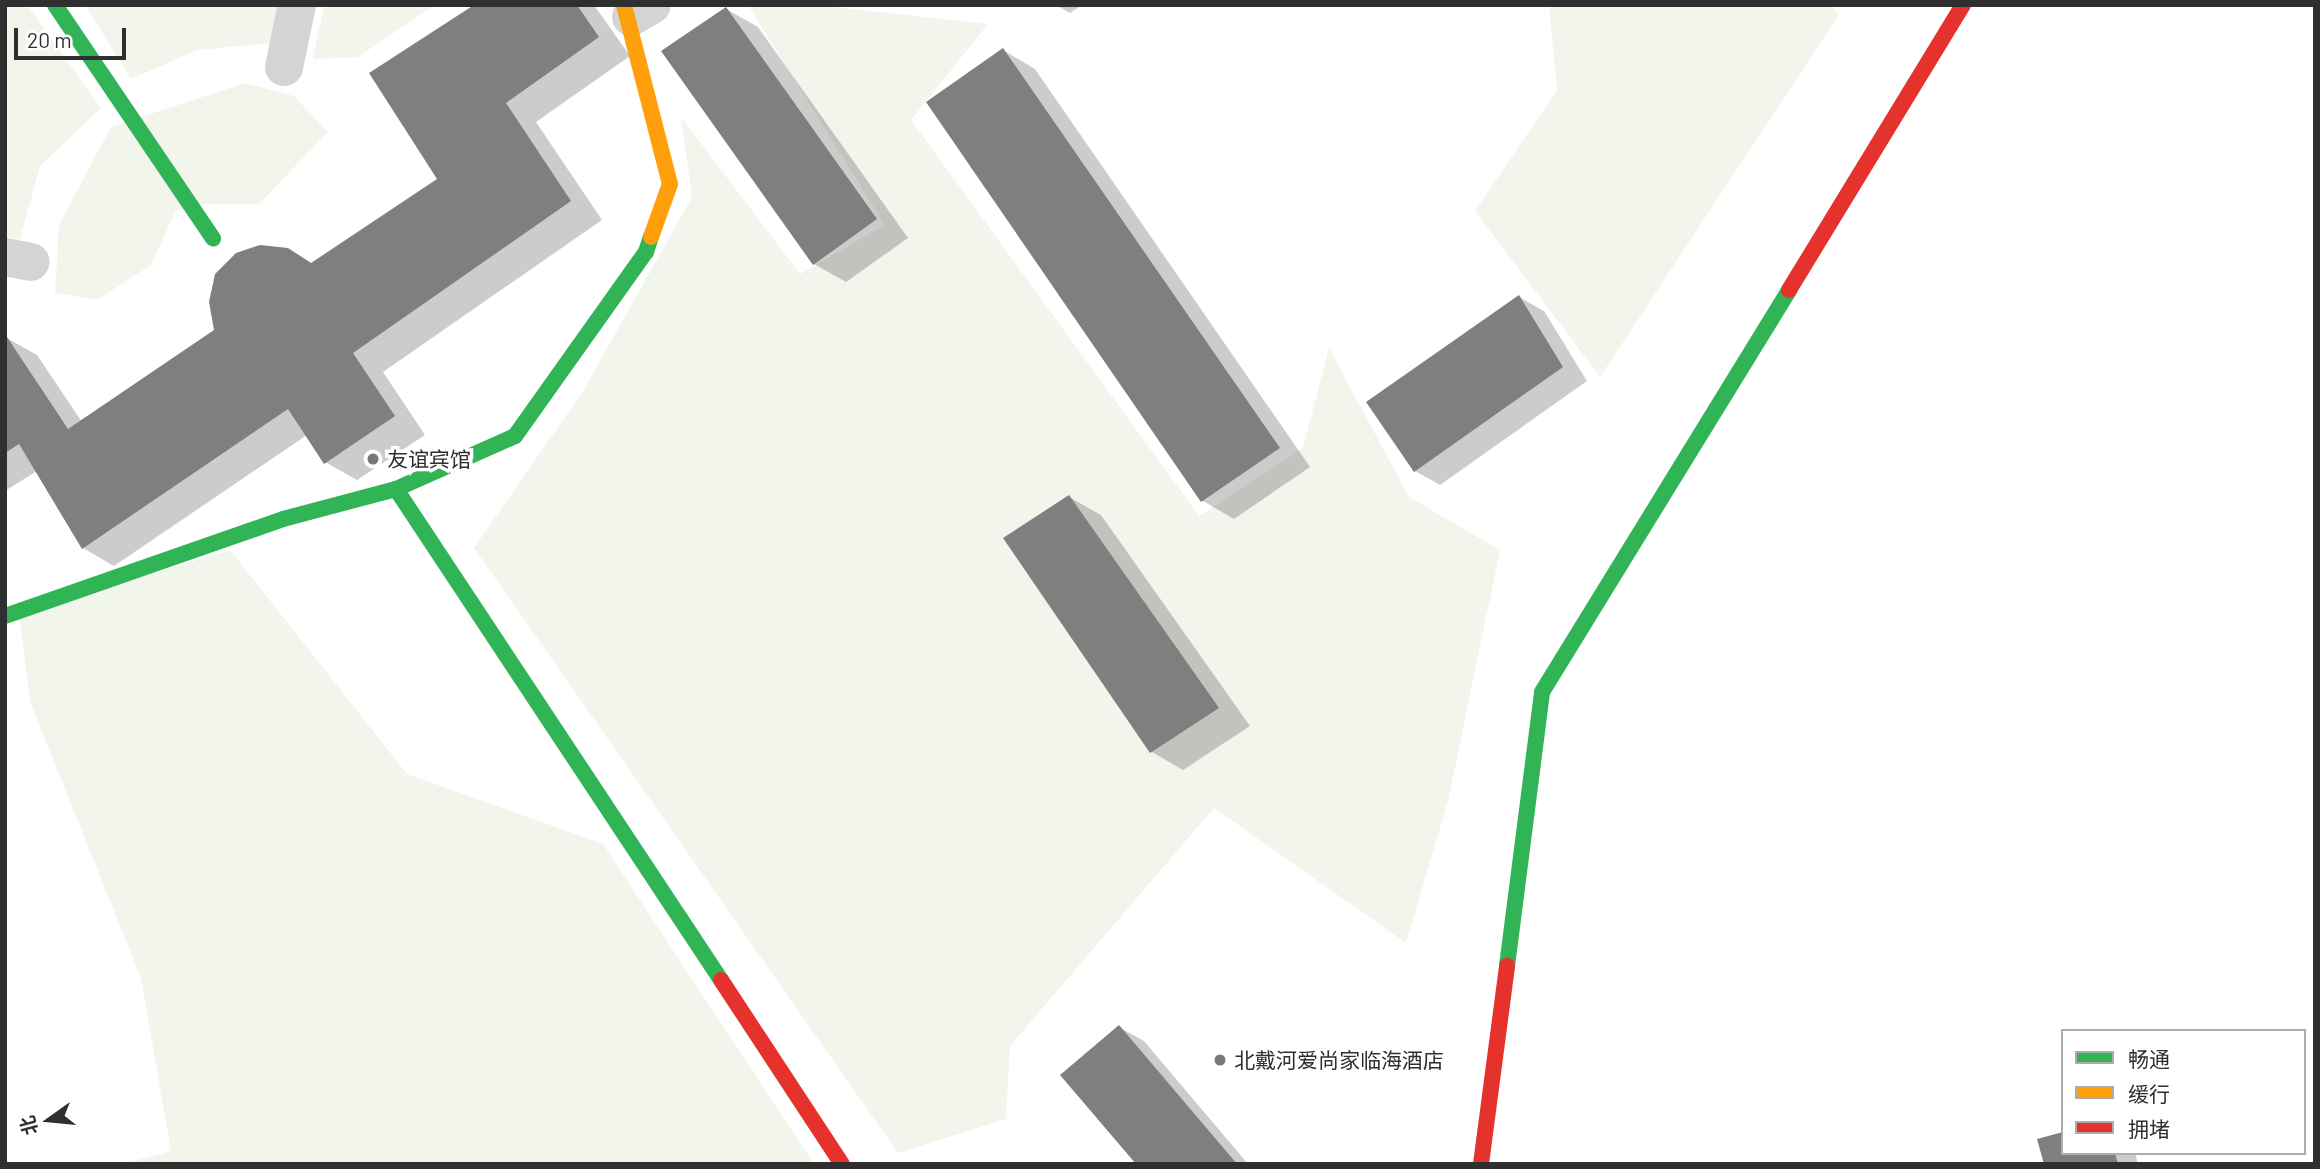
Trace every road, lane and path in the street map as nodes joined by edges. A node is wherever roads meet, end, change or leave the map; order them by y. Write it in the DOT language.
graph roads {
  1 [pos="55,5"];
  2 [pos="297,5"];
  3 [pos="1963,5"];
  4 [pos="635,9"];
  5 [pos="284,67"];
  6 [pos="213,238"];
  7 [pos="396,489"];
  8 [pos="5,616"];
  9 [pos="842,1164"];
  10 [pos="1481,1164"];
  1 -- 6 [label="street"];
  2 -- 5 [label="street"];
  3 -- 10 [label="street"];
  4 -- 7 [label="street"];
  7 -- 8 [label="street"];
  7 -- 9 [label="street"];
}
